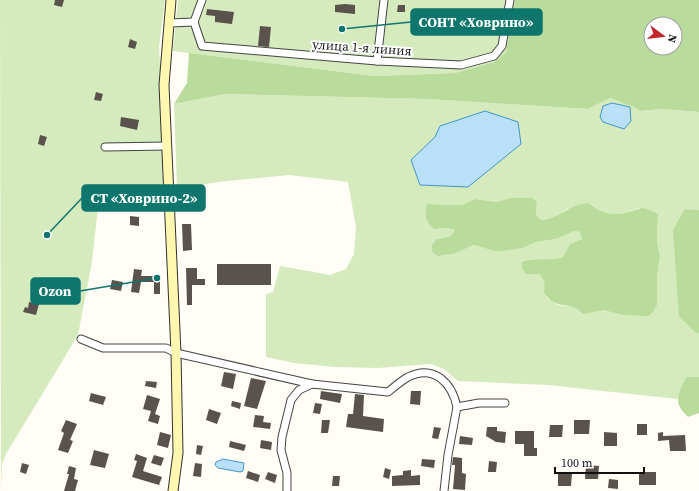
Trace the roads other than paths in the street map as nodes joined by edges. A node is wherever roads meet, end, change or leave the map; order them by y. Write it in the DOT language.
graph roads {
  1 [pos="171,0"];
  2 [pos="202,0"];
  3 [pos="384,0"];
  4 [pos="510,0"];
  5 [pos="194,22"];
  6 [pos="169,23"];
  7 [pos="377,61"];
  8 [pos="167,146"];
  9 [pos="105,147"];
  10 [pos="81,339"];
  11 [pos="176,353"];
  12 [pos="312,384"];
  13 [pos="505,403"];
  14 [pos="457,407"];
  15 [pos="173,491"];
  16 [pos="287,491"];
  17 [pos="444,491"];
  1 -- 6 [label="street"];
  2 -- 5 [label="street"];
  3 -- 7 [label="street"];
  4 -- 7 [label="street, улица 1-я линия"];
  5 -- 6 [label="street"];
  5 -- 7 [label="street, улица 1-я линия"];
  6 -- 8 [label="street"];
  8 -- 9 [label="street"];
  8 -- 11 [label="street"];
  10 -- 11 [label="street"];
  11 -- 12 [label="street"];
  11 -- 15 [label="street"];
  12 -- 14 [label="street"];
  12 -- 16 [label="street"];
  13 -- 14 [label="street"];
  14 -- 17 [label="street"];
}
